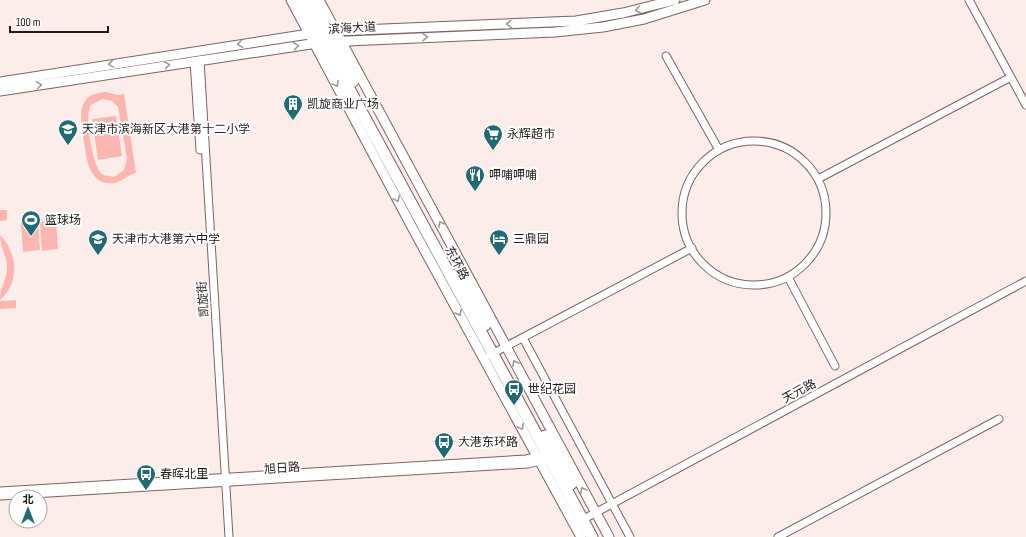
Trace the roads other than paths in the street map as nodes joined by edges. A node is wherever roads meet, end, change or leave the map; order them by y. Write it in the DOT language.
graph roads {
  1 [pos="291,0"];
  2 [pos="301,0"];
  3 [pos="310,0"];
  4 [pos="319,0"];
  5 [pos="675,0"];
  6 [pos="705,0"];
  7 [pos="969,0"];
  8 [pos="325,37"];
  9 [pos="666,56"];
  10 [pos="197,60"];
  11 [pos="1011,77"];
  12 [pos="0,82"];
  13 [pos="0,91"];
  14 [pos="1026,105"];
  15 [pos="719,150"];
  16 [pos="818,179"];
  17 [pos="692,248"];
  18 [pos="788,277"];
  19 [pos="1026,282"];
  20 [pos="523,338"];
  21 [pos="495,352"];
  22 [pos="835,366"];
  23 [pos="999,419"];
  24 [pos="550,454"];
  25 [pos="223,480"];
  26 [pos="0,491"];
  27 [pos="0,496"];
  28 [pos="612,504"];
  29 [pos="589,517"];
  30 [pos="225,537"];
  31 [pos="229,537"];
  32 [pos="581,537"];
  33 [pos="592,537"];
  34 [pos="600,537"];
  35 [pos="609,537"];
  36 [pos="630,537"];
  37 [pos="778,537"];
  1 -- 8 [label="main road"];
  2 -- 8 [label="highway, 东环路"];
  3 -- 8 [label="highway, 东环路"];
  4 -- 8 [label="main road"];
  5 -- 8 [label="main road, 滨海大道, one-way"];
  8 -- 6 [label="main road, 滨海大道, one-way"];
  7 -- 11 [label="street"];
  10 -- 8 [label="main road, 滨海大道, one-way"];
  8 -- 12 [label="main road, 滨海大道, one-way"];
  8 -- 21 [label="highway, 东环路"];
  21 -- 8 [label="main road, one-way"];
  9 -- 15 [label="street"];
  13 -- 10 [label="main road, 滨海大道, one-way"];
  10 -- 25 [label="street, 凯旋街"];
  11 -- 14 [label="street"];
  11 -- 16 [label="street"];
  15 -- 16 [label="street"];
  15 -- 17 [label="street"];
  16 -- 18 [label="street"];
  17 -- 18 [label="street"];
  17 -- 20 [label="street"];
  18 -- 22 [label="street"];
  19 -- 28 [label="street, 天元路"];
  20 -- 21 [label="street"];
  20 -- 28 [label="street"];
  21 -- 24 [label="highway, 东环路"];
  24 -- 21 [label="main road, one-way"];
  23 -- 37 [label="street"];
  24 -- 25 [label="street, 旭日路"];
  24 -- 29 [label="highway, 东环路"];
  29 -- 24 [label="main road, one-way"];
  24 -- 32 [label="main road"];
  25 -- 26 [label="street, 旭日路"];
  25 -- 27 [label="street, 旭日路"];
  25 -- 30 [label="street, 凯旋街"];
  25 -- 31 [label="street, 凯旋街"];
  28 -- 29 [label="street, 天元路"];
  28 -- 36 [label="street"];
  29 -- 33 [label="highway, 东环路"];
  29 -- 34 [label="highway, 东环路"];
  29 -- 35 [label="main road"];
}
